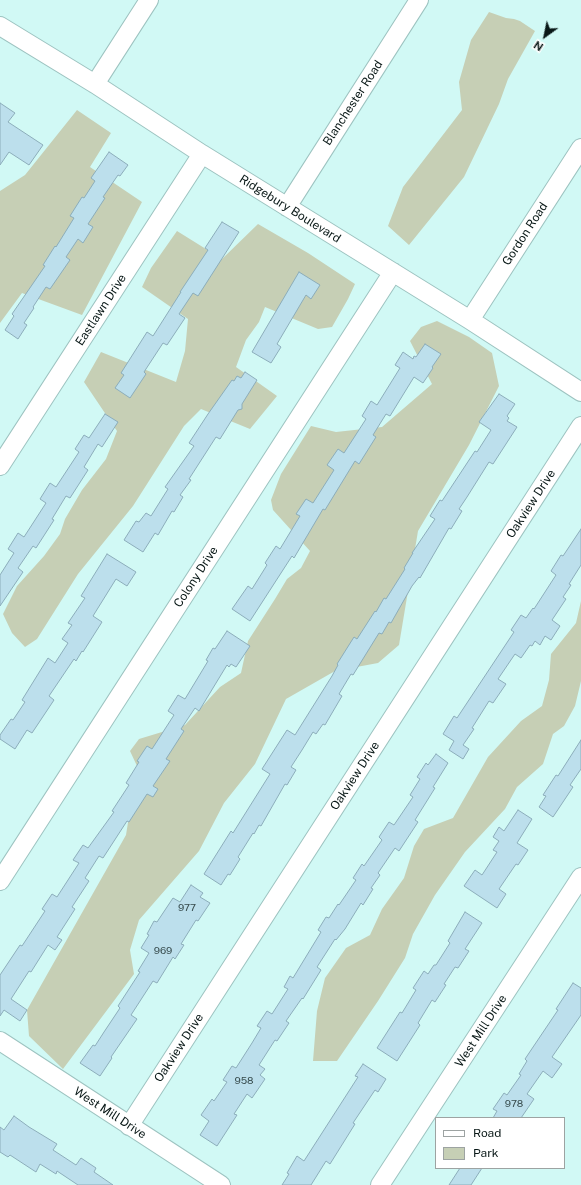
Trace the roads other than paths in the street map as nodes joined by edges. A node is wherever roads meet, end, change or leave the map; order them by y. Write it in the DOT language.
graph roads {
  1 [pos="149,0"];
  2 [pos="419,0"];
  3 [pos="0,26"];
  4 [pos="95,84"];
  5 [pos="581,148"];
  6 [pos="202,154"];
  7 [pos="287,207"];
  8 [pos="393,272"];
  9 [pos="470,320"];
  10 [pos="581,392"];
  11 [pos="581,426"];
  12 [pos="0,466"];
  13 [pos="581,877"];
  14 [pos="0,881"];
  15 [pos="0,1041"];
  16 [pos="128,1126"];
  17 [pos="220,1185"];
  18 [pos="380,1185"];
  1 -- 4 [label="street"];
  2 -- 7 [label="street, Blanchester Road"];
  3 -- 4 [label="street, Ridgebury Boulevard"];
  4 -- 6 [label="street, Ridgebury Boulevard"];
  5 -- 9 [label="street, Gordon Road"];
  6 -- 7 [label="street, Ridgebury Boulevard"];
  6 -- 12 [label="street, Eastlawn Drive"];
  7 -- 8 [label="street, Ridgebury Boulevard"];
  8 -- 9 [label="street, Ridgebury Boulevard"];
  8 -- 14 [label="street, Colony Drive"];
  9 -- 10 [label="street, Ridgebury Boulevard"];
  11 -- 16 [label="street, Oakview Drive"];
  13 -- 18 [label="street, West Mill Drive"];
  15 -- 16 [label="street, West Mill Drive"];
  16 -- 17 [label="street, West Mill Drive"];
}
